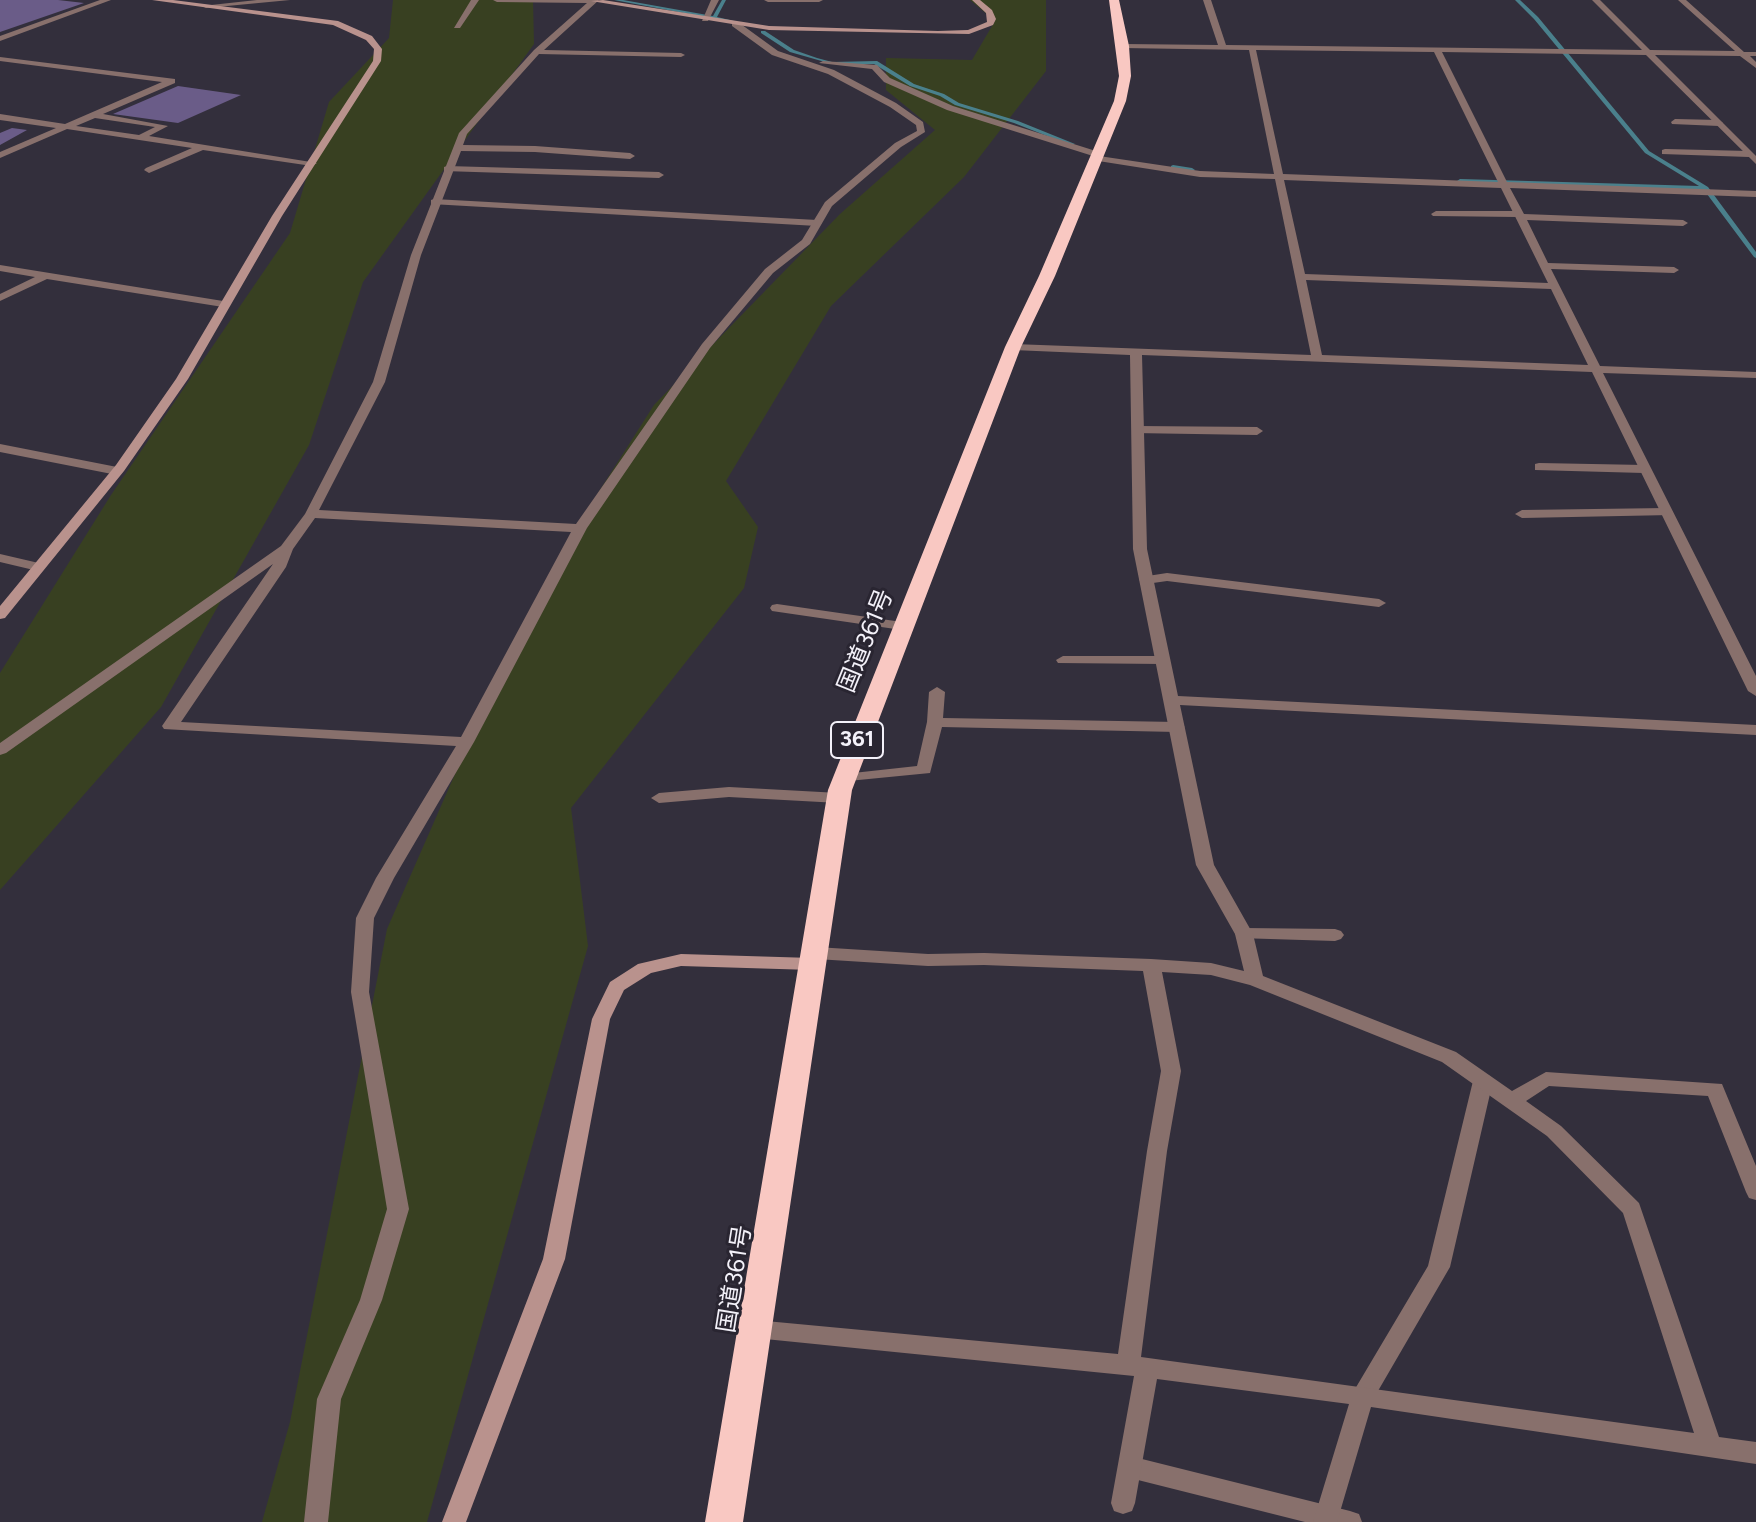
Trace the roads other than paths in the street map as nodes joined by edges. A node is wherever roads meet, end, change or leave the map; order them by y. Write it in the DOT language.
graph roads {
  1 [pos="107,0"];
  2 [pos="156,0"];
  3 [pos="286,0"];
  4 [pos="475,0"];
  5 [pos="497,0"];
  6 [pos="715,0"];
  7 [pos="768,0"];
  8 [pos="819,0"];
  9 [pos="976,0"];
  10 [pos="1114,0"];
  11 [pos="1207,0"];
  12 [pos="1596,0"];
  13 [pos="1682,0"];
  14 [pos="595,1"];
  15 [pos="206,6"];
  16 [pos="705,19"];
  17 [pos="735,24"];
  18 [pos="457,26"];
  19 [pos="0,39"];
  20 [pos="1123,46"];
  21 [pos="1223,48"];
  22 [pos="1252,48"];
  23 [pos="1437,50"];
  24 [pos="537,52"];
  25 [pos="1650,53"];
  26 [pos="1742,54"];
  27 [pos="1756,54"];
  28 [pos="681,55"];
  29 [pos="0,59"];
  30 [pos="1756,66"];
  31 [pos="94,115"];
  32 [pos="0,117"];
  33 [pos="1675,122"];
  34 [pos="1719,123"];
  35 [pos="66,127"];
  36 [pos="139,138"];
  37 [pos="202,147"];
  38 [pos="457,148"];
  39 [pos="1665,152"];
  40 [pos="0,155"];
  41 [pos="630,156"];
  42 [pos="1096,156"];
  43 [pos="1752,157"];
  44 [pos="312,163"];
  45 [pos="447,169"];
  46 [pos="149,170"];
  47 [pos="659,175"];
  48 [pos="1279,176"];
  49 [pos="1502,182"];
  50 [pos="1756,194"];
  51 [pos="434,202"];
  52 [pos="1436,214"];
  53 [pos="1518,216"];
  54 [pos="1623,221"];
  55 [pos="817,223"];
  56 [pos="1683,223"];
  57 [pos="1639,238"];
  58 [pos="1543,266"];
  59 [pos="0,268"];
  60 [pos="1674,270"];
  61 [pos="44,276"];
  62 [pos="1300,277"];
  63 [pos="1553,286"];
  64 [pos="0,298"];
  65 [pos="223,304"];
  66 [pos="1013,347"];
  67 [pos="1136,351"];
  68 [pos="1317,358"];
  69 [pos="1594,369"];
  70 [pos="1756,375"];
  71 [pos="1137,430"];
  72 [pos="1257,431"];
  73 [pos="0,448"];
  74 [pos="1539,467"];
  75 [pos="1644,469"];
  76 [pos="117,471"];
  77 [pos="1666,512"];
  78 [pos="311,514"];
  79 [pos="1522,514"];
  80 [pos="580,528"];
  81 [pos="286,549"];
  82 [pos="0,558"];
  83 [pos="38,567"];
  84 [pos="1146,580"];
  85 [pos="1379,603"];
  86 [pos="777,608"];
  87 [pos="0,615"];
  88 [pos="902,626"];
  89 [pos="1063,660"];
  90 [pos="1163,660"];
  91 [pos="1756,691"];
  92 [pos="937,692"];
  93 [pos="1172,700"];
  94 [pos="935,722"];
  95 [pos="1177,727"];
  96 [pos="1756,730"];
  97 [pos="466,742"];
  98 [pos="0,750"];
  99 [pos="841,789"];
  100 [pos="659,798"];
  101 [pos="1244,934"];
  102 [pos="1335,935"];
  103 [pos="814,959"];
  104 [pos="1151,965"];
  105 [pos="1255,980"];
  106 [pos="1483,1081"];
  107 [pos="1511,1101"];
  108 [pos="1756,1192"];
  109 [pos="755,1329"];
  110 [pos="1137,1367"];
  111 [pos="1363,1396"];
  112 [pos="1710,1447"];
  113 [pos="1756,1453"];
  114 [pos="1130,1467"];
  115 [pos="1123,1503"];
  116 [pos="1334,1520"];
  117 [pos="316,1522"];
  118 [pos="454,1522"];
  119 [pos="724,1522"];
  1 -- 19 [label="street"];
  2 -- 15 [label="street"];
  3 -- 15 [label="street"];
  4 -- 18 [label="street"];
  5 -- 14 [label="street"];
  6 -- 16 [label="street"];
  7 -- 8 [label="street"];
  9 -- 17 [label="street"];
  10 -- 20 [label="highway, 国道361号 / 361"];
  11 -- 21 [label="street"];
  12 -- 25 [label="street"];
  13 -- 26 [label="street"];
  14 -- 16 [label="street"];
  14 -- 24 [label="street"];
  15 -- 44 [label="street"];
  16 -- 17 [label="street"];
  17 -- 42 [label="street"];
  17 -- 55 [label="street"];
  20 -- 21 [label="street"];
  20 -- 42 [label="highway, 国道361号 / 361"];
  21 -- 22 [label="street"];
  22 -- 23 [label="street"];
  22 -- 48 [label="street"];
  23 -- 25 [label="street"];
  23 -- 49 [label="street"];
  24 -- 28 [label="street"];
  24 -- 38 [label="street"];
  25 -- 26 [label="street"];
  25 -- 34 [label="street"];
  26 -- 27 [label="street"];
  26 -- 30 [label="street"];
  29 -- 31 [label="street"];
  31 -- 35 [label="street"];
  31 -- 36 [label="street"];
  32 -- 35 [label="street"];
  33 -- 34 [label="street"];
  34 -- 43 [label="street"];
  35 -- 36 [label="street"];
  35 -- 40 [label="street"];
  36 -- 37 [label="street"];
  37 -- 44 [label="street"];
  37 -- 46 [label="street"];
  38 -- 41 [label="street"];
  38 -- 45 [label="street"];
  39 -- 43 [label="street"];
  42 -- 48 [label="street"];
  42 -- 66 [label="highway, 国道361号 / 361"];
  44 -- 65 [label="street"];
  45 -- 47 [label="street"];
  45 -- 51 [label="street"];
  48 -- 49 [label="street"];
  48 -- 62 [label="street"];
  49 -- 50 [label="street"];
  49 -- 53 [label="street"];
  51 -- 55 [label="street"];
  51 -- 78 [label="street"];
  52 -- 53 [label="street"];
  53 -- 54 [label="street"];
  53 -- 58 [label="street"];
  54 -- 56 [label="street"];
  54 -- 57 [label="street"];
  55 -- 80 [label="street"];
  58 -- 60 [label="street"];
  58 -- 63 [label="street"];
  59 -- 61 [label="street"];
  61 -- 64 [label="street"];
  61 -- 65 [label="street"];
  62 -- 63 [label="street"];
  62 -- 68 [label="street"];
  63 -- 69 [label="street"];
  65 -- 76 [label="street"];
  66 -- 67 [label="street"];
  66 -- 88 [label="highway, 国道361号 / 361"];
  67 -- 68 [label="street"];
  67 -- 71 [label="street"];
  68 -- 69 [label="street"];
  69 -- 70 [label="street"];
  69 -- 75 [label="street"];
  71 -- 72 [label="street"];
  71 -- 84 [label="street"];
  73 -- 76 [label="street"];
  74 -- 75 [label="street"];
  75 -- 77 [label="street"];
  76 -- 83 [label="street"];
  77 -- 79 [label="street"];
  77 -- 91 [label="street"];
  78 -- 80 [label="street"];
  78 -- 81 [label="street"];
  80 -- 97 [label="street"];
  81 -- 97 [label="street"];
  81 -- 98 [label="street"];
  82 -- 83 [label="street"];
  83 -- 87 [label="street"];
  84 -- 85 [label="street"];
  84 -- 90 [label="street"];
  86 -- 88 [label="street"];
  88 -- 99 [label="highway, 国道361号 / 361"];
  89 -- 90 [label="street"];
  90 -- 93 [label="street"];
  92 -- 94 [label="street"];
  93 -- 95 [label="street"];
  93 -- 96 [label="street"];
  94 -- 95 [label="street"];
  94 -- 99 [label="street"];
  95 -- 101 [label="street"];
  97 -- 117 [label="street"];
  99 -- 100 [label="street"];
  99 -- 103 [label="highway, 国道361号 / 361"];
  101 -- 102 [label="street"];
  101 -- 105 [label="street"];
  103 -- 104 [label="street"];
  103 -- 109 [label="highway, 国道361号 / 361"];
  103 -- 118 [label="street"];
  104 -- 105 [label="street"];
  104 -- 110 [label="street"];
  105 -- 106 [label="street"];
  106 -- 107 [label="street"];
  106 -- 111 [label="street"];
  107 -- 108 [label="street"];
  107 -- 112 [label="street"];
  109 -- 110 [label="street"];
  109 -- 119 [label="highway, 国道361号 / 361"];
  110 -- 111 [label="street"];
  110 -- 114 [label="street"];
  111 -- 112 [label="street"];
  111 -- 116 [label="street"];
  112 -- 113 [label="street"];
  114 -- 115 [label="street"];
  114 -- 116 [label="street"];
}
